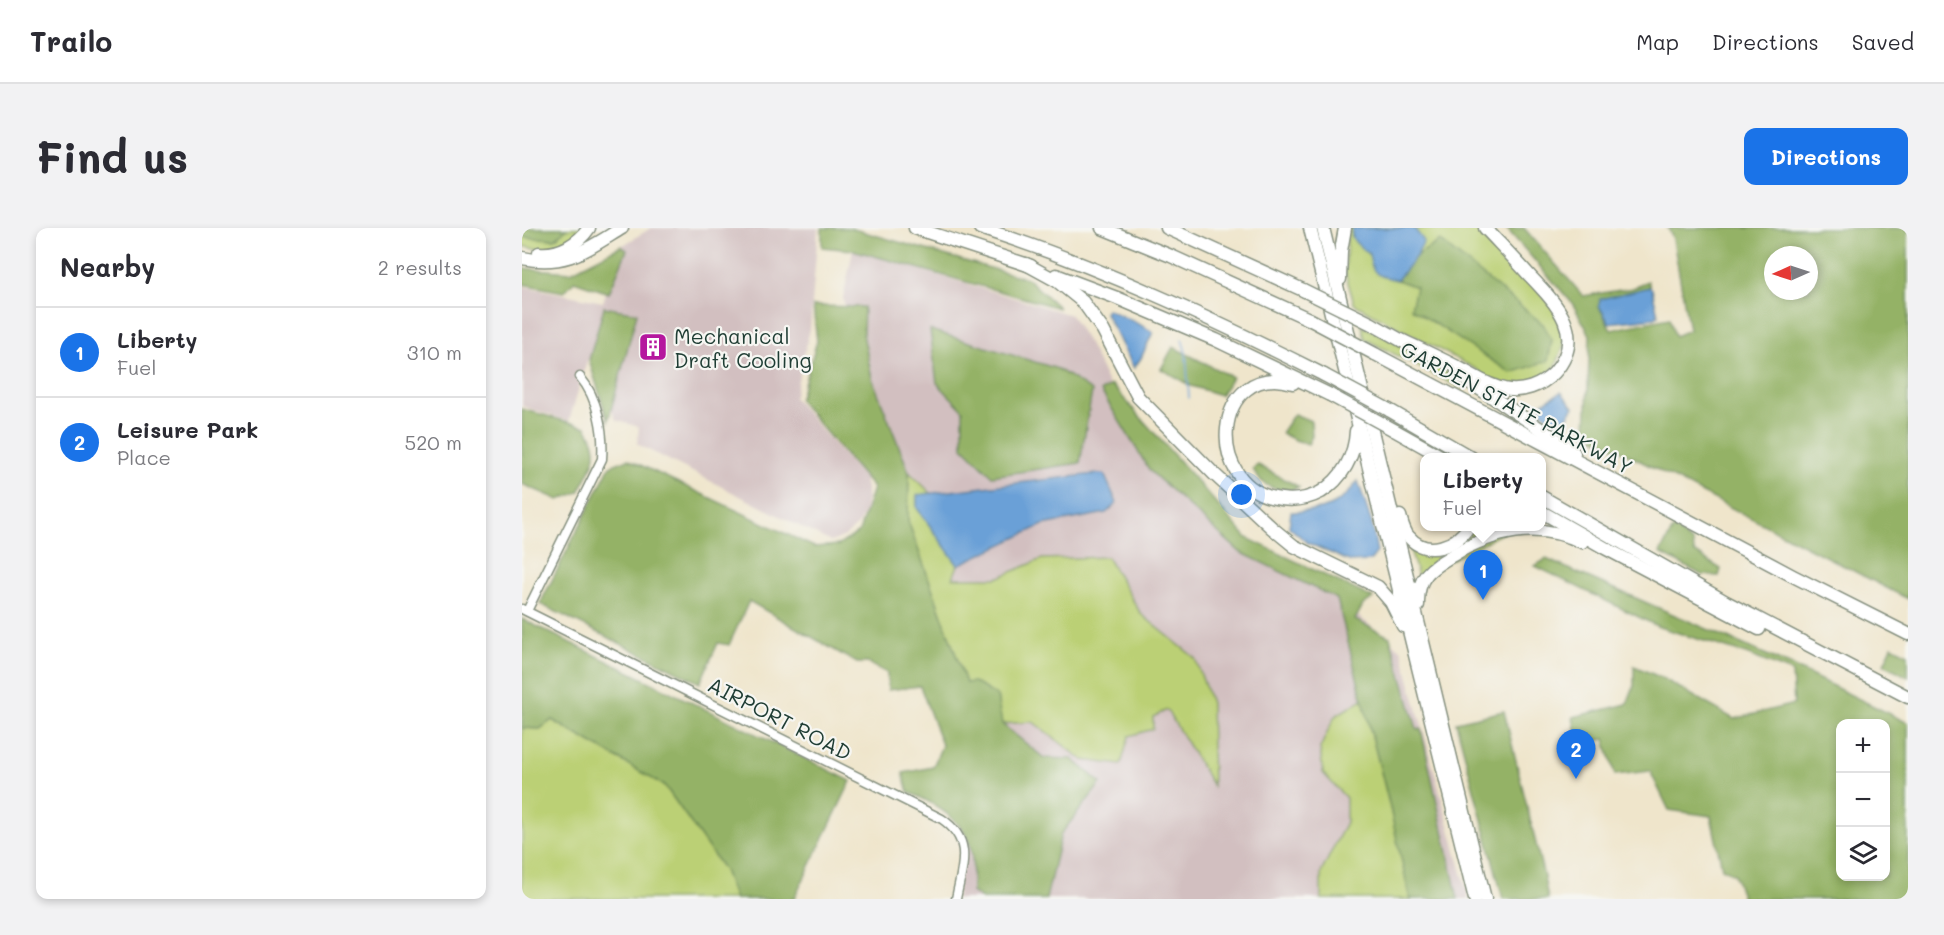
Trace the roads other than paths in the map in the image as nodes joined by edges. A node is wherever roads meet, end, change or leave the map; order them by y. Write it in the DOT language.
graph roads {
  1 [pos="589,228"];
  2 [pos="622,228"];
  3 [pos="915,228"];
  4 [pos="980,228"];
  5 [pos="1102,228"];
  6 [pos="1167,228"];
  7 [pos="1310,228"];
  8 [pos="1323,228"];
  9 [pos="1345,228"];
  10 [pos="1485,228"];
  11 [pos="522,250"];
  12 [pos="522,258"];
  13 [pos="1026,264"];
  14 [pos="1340,295"];
  15 [pos="1401,340"];
  16 [pos="580,377"];
  17 [pos="1312,387"];
  18 [pos="1357,423"];
  19 [pos="1436,453"];
  20 [pos="1463,453"];
  21 [pos="1601,474"];
  22 [pos="1388,494"];
  23 [pos="1546,499"];
  24 [pos="1546,514"];
  25 [pos="1465,531"];
  26 [pos="1512,531"];
  27 [pos="1544,531"];
  28 [pos="1605,548"];
  29 [pos="524,610"];
  30 [pos="1418,621"];
  31 [pos="1908,634"];
  32 [pos="1803,644"];
  33 [pos="1414,650"];
  34 [pos="1908,697"];
  35 [pos="956,899"];
  36 [pos="1475,899"];
  37 [pos="1485,899"];
  1 -- 11 [label="highway"];
  2 -- 12 [label="highway"];
  3 -- 13 [label="highway"];
  4 -- 20 [label="highway, bridge"];
  5 -- 21 [label="highway, GARDEN STATE PARKWAY, bridge"];
  6 -- 15 [label="highway, bridge"];
  7 -- 18 [label="highway"];
  8 -- 14 [label="highway"];
  9 -- 14 [label="highway"];
  10 -- 15 [label="highway"];
  13 -- 17 [label="highway"];
  13 -- 33 [label="highway"];
  14 -- 22 [label="highway"];
  15 -- 21 [label="highway"];
  16 -- 29 [label="street"];
  17 -- 18 [label="highway"];
  17 -- 19 [label="highway, bridge"];
  18 -- 33 [label="highway"];
  21 -- 31 [label="highway, GARDEN STATE PARKWAY"];
  22 -- 25 [label="highway"];
  22 -- 30 [label="highway"];
  23 -- 32 [label="highway"];
  24 -- 28 [label="highway"];
  26 -- 30 [label="highway"];
  27 -- 28 [label="highway"];
  28 -- 32 [label="highway"];
  29 -- 35 [label="street, AIRPORT ROAD"];
  30 -- 37 [label="highway"];
  32 -- 34 [label="highway"];
  33 -- 36 [label="highway"];
}
